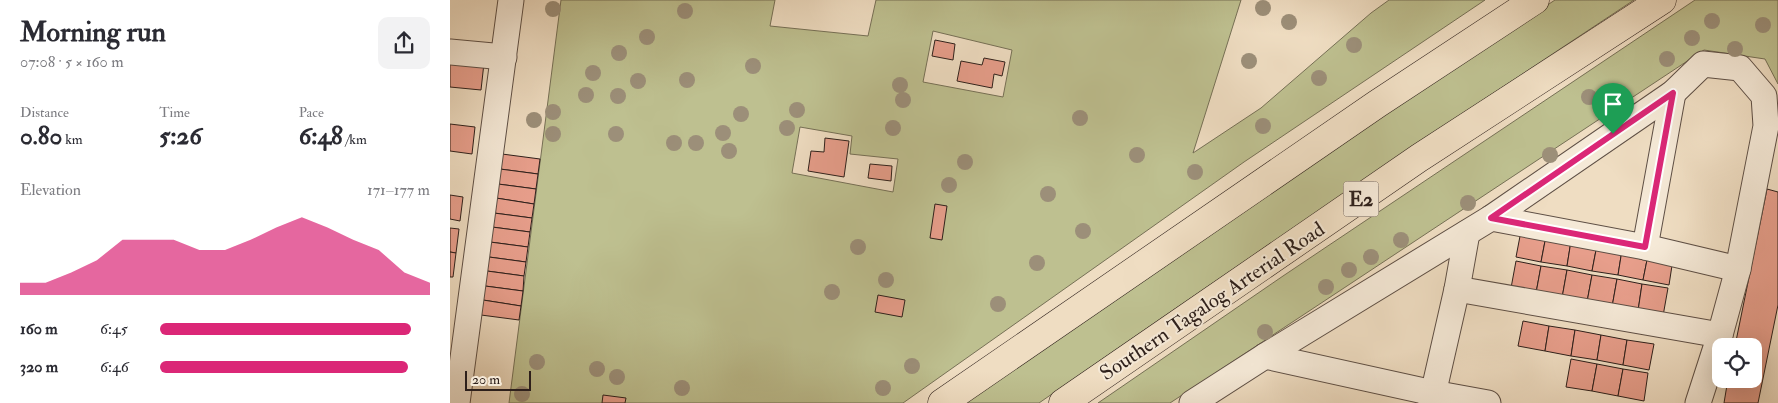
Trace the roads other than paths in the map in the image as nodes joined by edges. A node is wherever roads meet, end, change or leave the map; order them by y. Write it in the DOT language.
graph roads {
  1 [pos="511,0"];
  2 [pos="1535,0"];
  3 [pos="1662,0"];
  4 [pos="450,52"];
  5 [pos="504,56"];
  6 [pos="1673,93"];
  7 [pos="1772,127"];
  8 [pos="1491,218"];
  9 [pos="1467,234"];
  10 [pos="1645,247"];
  11 [pos="1738,269"];
  12 [pos="1457,290"];
  13 [pos="1720,336"];
  14 [pos="1265,356"];
  15 [pos="1432,398"];
  16 [pos="456,403"];
  17 [pos="942,403"];
  18 [pos="1063,403"];
  19 [pos="1192,403"];
  20 [pos="1488,403"];
  21 [pos="1698,403"];
  1 -- 5 [label="street"];
  2 -- 17 [label="highway"];
  3 -- 18 [label="highway, Southern Tagalog Arterial Road / E2"];
  4 -- 5 [label="street"];
  5 -- 16 [label="street"];
  6 -- 7 [label="street"];
  6 -- 8 [label="street"];
  6 -- 10 [label="street"];
  7 -- 11 [label="street"];
  8 -- 9 [label="street"];
  8 -- 10 [label="street"];
  9 -- 12 [label="street"];
  9 -- 14 [label="street"];
  10 -- 11 [label="street"];
  11 -- 13 [label="street"];
  12 -- 13 [label="street"];
  12 -- 15 [label="street"];
  13 -- 21 [label="street"];
  14 -- 15 [label="street"];
  14 -- 19 [label="street"];
  15 -- 20 [label="street"];
}
